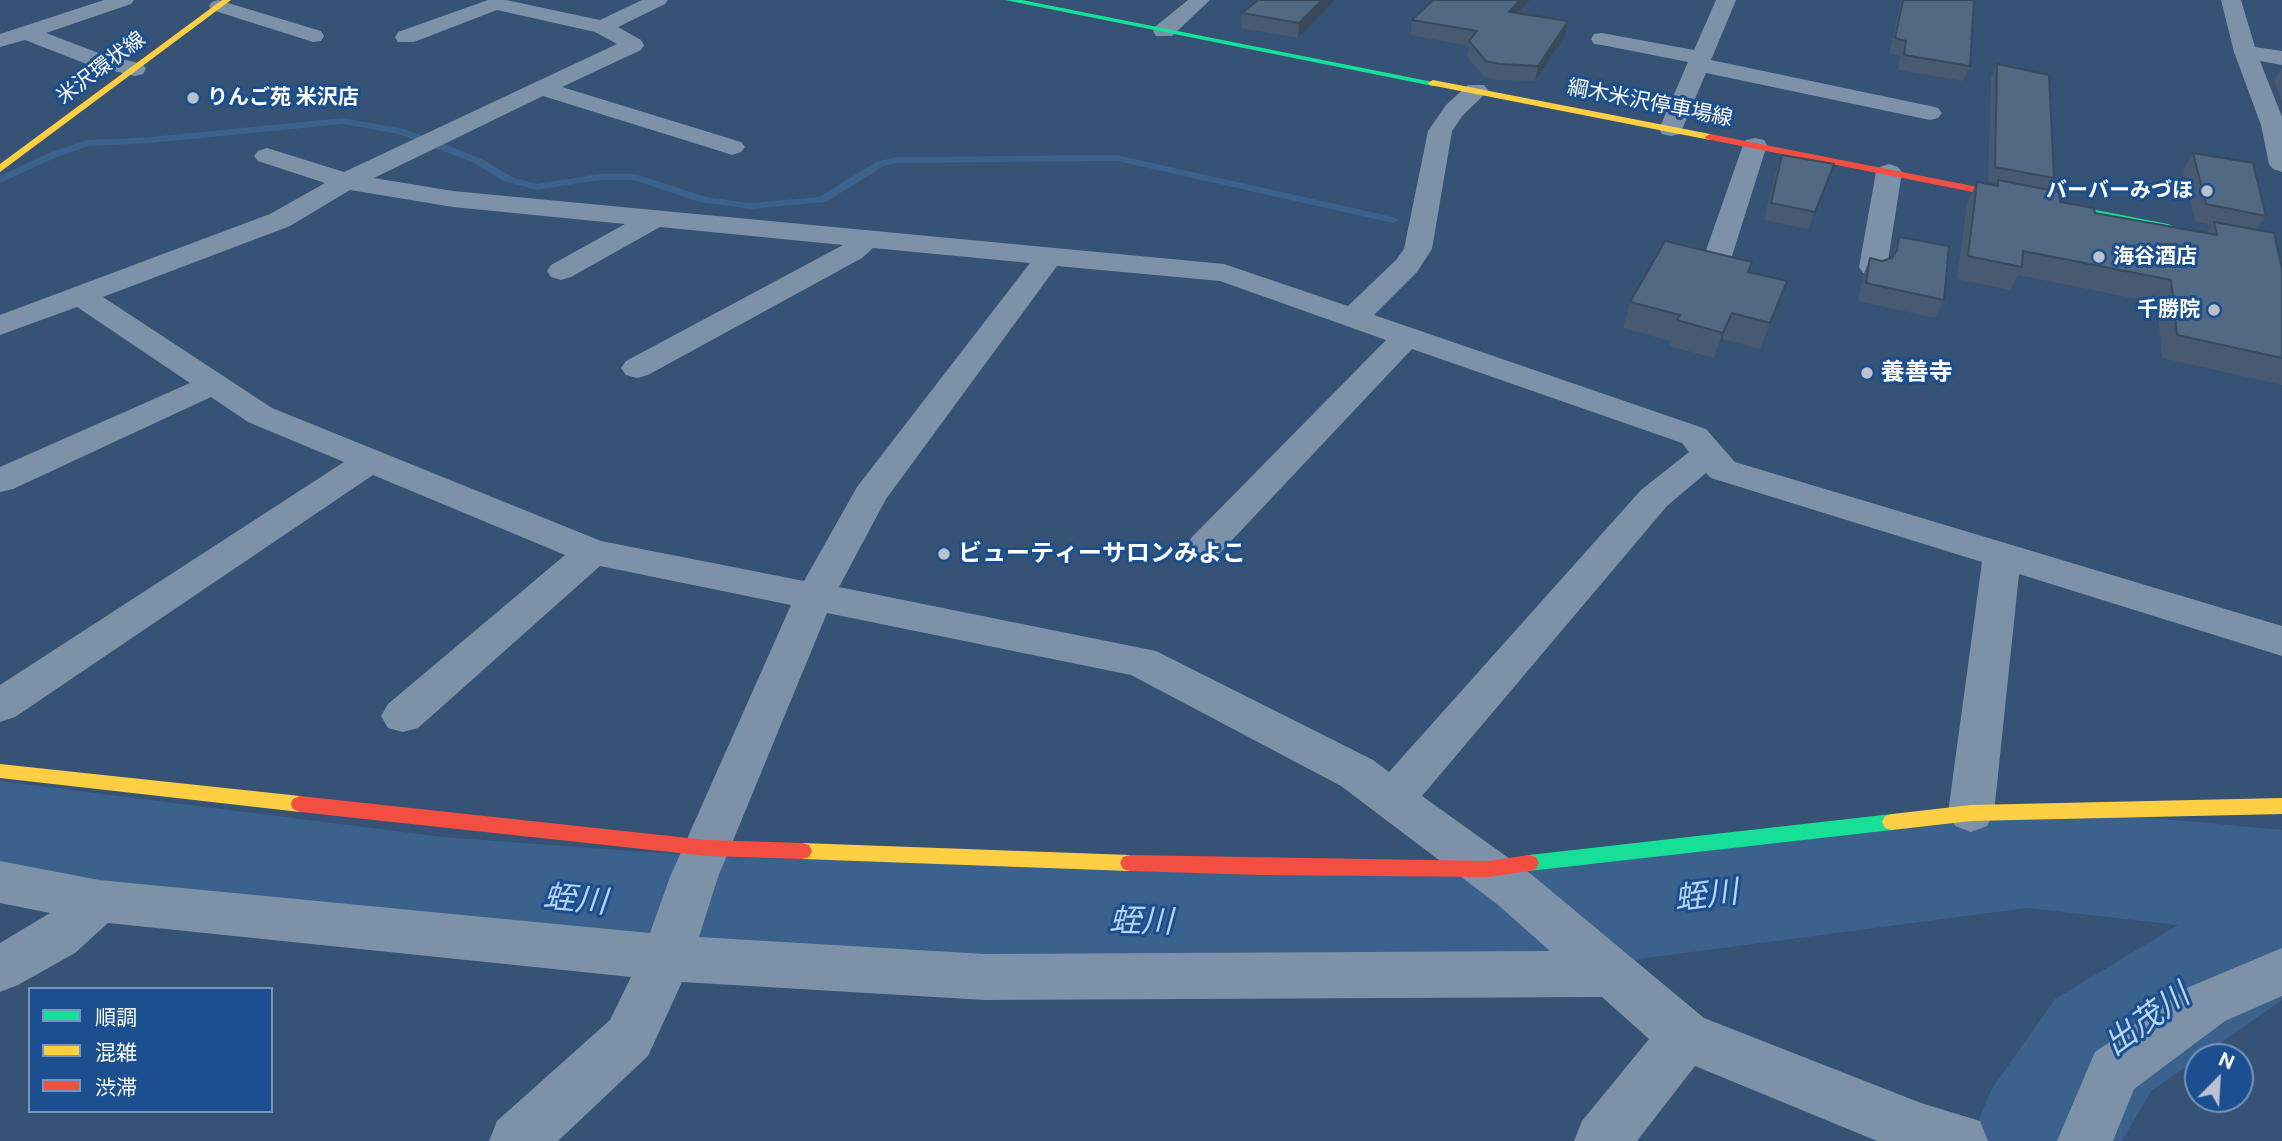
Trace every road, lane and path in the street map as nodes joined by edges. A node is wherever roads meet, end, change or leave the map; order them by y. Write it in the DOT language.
graph roads {
  1 [pos="124,0"];
  2 [pos="658,0"];
  3 [pos="1009,0"];
  4 [pos="1200,0"];
  5 [pos="1726,0"];
  6 [pos="2231,0"];
  7 [pos="223,3"];
  8 [pos="602,27"];
  9 [pos="1164,31"];
  10 [pos="25,32"];
  11 [pos="313,36"];
  12 [pos="406,37"];
  13 [pos="1602,39"];
  14 [pos="0,41"];
  15 [pos="2245,52"];
  16 [pos="2282,58"];
  17 [pos="1700,61"];
  18 [pos="135,69"];
  19 [pos="543,89"];
  20 [pos="1476,90"];
  21 [pos="1930,113"];
  22 [pos="1671,128"];
  23 [pos="1755,145"];
  24 [pos="732,147"];
  25 [pos="267,156"];
  26 [pos="2282,164"];
  27 [pos="0,169"];
  28 [pos="1889,172"];
  29 [pos="346,181"];
  30 [pos="656,218"];
  31 [pos="2187,231"];
  32 [pos="867,239"];
  33 [pos="1050,256"];
  34 [pos="1718,256"];
  35 [pos="1873,267"];
  36 [pos="561,271"];
  37 [pos="82,297"];
  38 [pos="1353,318"];
  39 [pos="0,326"];
  40 [pos="1407,336"];
  41 [pos="637,369"];
  42 [pos="214,384"];
  43 [pos="1709,453"];
  44 [pos="371,460"];
  45 [pos="0,481"];
  46 [pos="1205,546"];
  47 [pos="593,552"];
  48 [pos="2002,555"];
  49 [pos="815,595"];
  50 [pos="2282,641"];
  51 [pos="0,706"];
  52 [pos="403,716"];
  53 [pos="0,772"];
  54 [pos="1392,799"];
  55 [pos="2282,806"];
  56 [pos="1971,813"];
  57 [pos="701,862"];
  58 [pos="1501,879"];
  59 [pos="0,882"];
  60 [pos="99,901"];
  61 [pos="670,950"];
  62 [pos="1594,960"];
  63 [pos="0,969"];
  64 [pos="2282,971"];
  65 [pos="1685,1037"];
  66 [pos="1938,1138"];
  67 [pos="517,1141"];
  68 [pos="1602,1141"];
  69 [pos="2085,1141"];
  1 -- 10 [label="street"];
  2 -- 8 [label="street"];
  3 -- 9 [label="main road, 綱木米沢停車場線"];
  4 -- 9 [label="street"];
  5 -- 17 [label="street"];
  6 -- 15 [label="street"];
  7 -- 11 [label="street"];
  7 -- 18 [label="main road, 米沢環状線"];
  8 -- 12 [label="street"];
  8 -- 19 [label="street"];
  9 -- 20 [label="main road, 綱木米沢停車場線"];
  10 -- 14 [label="street"];
  10 -- 18 [label="street"];
  13 -- 17 [label="street"];
  15 -- 16 [label="street"];
  15 -- 26 [label="street"];
  17 -- 21 [label="street"];
  17 -- 22 [label="street"];
  18 -- 27 [label="main road, 米沢環状線"];
  19 -- 24 [label="street"];
  19 -- 29 [label="street"];
  20 -- 22 [label="main road, 綱木米沢停車場線"];
  20 -- 38 [label="street"];
  22 -- 23 [label="main road, 綱木米沢停車場線"];
  23 -- 28 [label="main road, 綱木米沢停車場線"];
  23 -- 34 [label="street"];
  25 -- 29 [label="street"];
  28 -- 31 [label="main road, 綱木米沢停車場線"];
  28 -- 35 [label="street"];
  29 -- 30 [label="street"];
  29 -- 37 [label="street"];
  30 -- 32 [label="street"];
  30 -- 36 [label="street"];
  32 -- 33 [label="street"];
  32 -- 41 [label="street"];
  33 -- 38 [label="street"];
  33 -- 49 [label="street"];
  37 -- 39 [label="street"];
  37 -- 42 [label="street"];
  38 -- 40 [label="street"];
  40 -- 43 [label="street"];
  40 -- 46 [label="street"];
  42 -- 44 [label="street"];
  42 -- 45 [label="street"];
  43 -- 48 [label="street"];
  43 -- 54 [label="street"];
  44 -- 47 [label="street"];
  44 -- 51 [label="street"];
  47 -- 49 [label="street"];
  47 -- 52 [label="street"];
  48 -- 50 [label="street"];
  48 -- 56 [label="street"];
  49 -- 54 [label="street"];
  49 -- 57 [label="street"];
  53 -- 57 [label="main road"];
  54 -- 58 [label="street"];
  55 -- 56 [label="main road"];
  56 -- 58 [label="main road"];
  57 -- 58 [label="main road"];
  57 -- 61 [label="street"];
  58 -- 62 [label="street"];
  59 -- 60 [label="street"];
  60 -- 61 [label="street"];
  60 -- 63 [label="street"];
  61 -- 62 [label="street"];
  61 -- 67 [label="street"];
  62 -- 65 [label="street"];
  64 -- 69 [label="street"];
  65 -- 66 [label="street"];
  65 -- 68 [label="street"];
}
